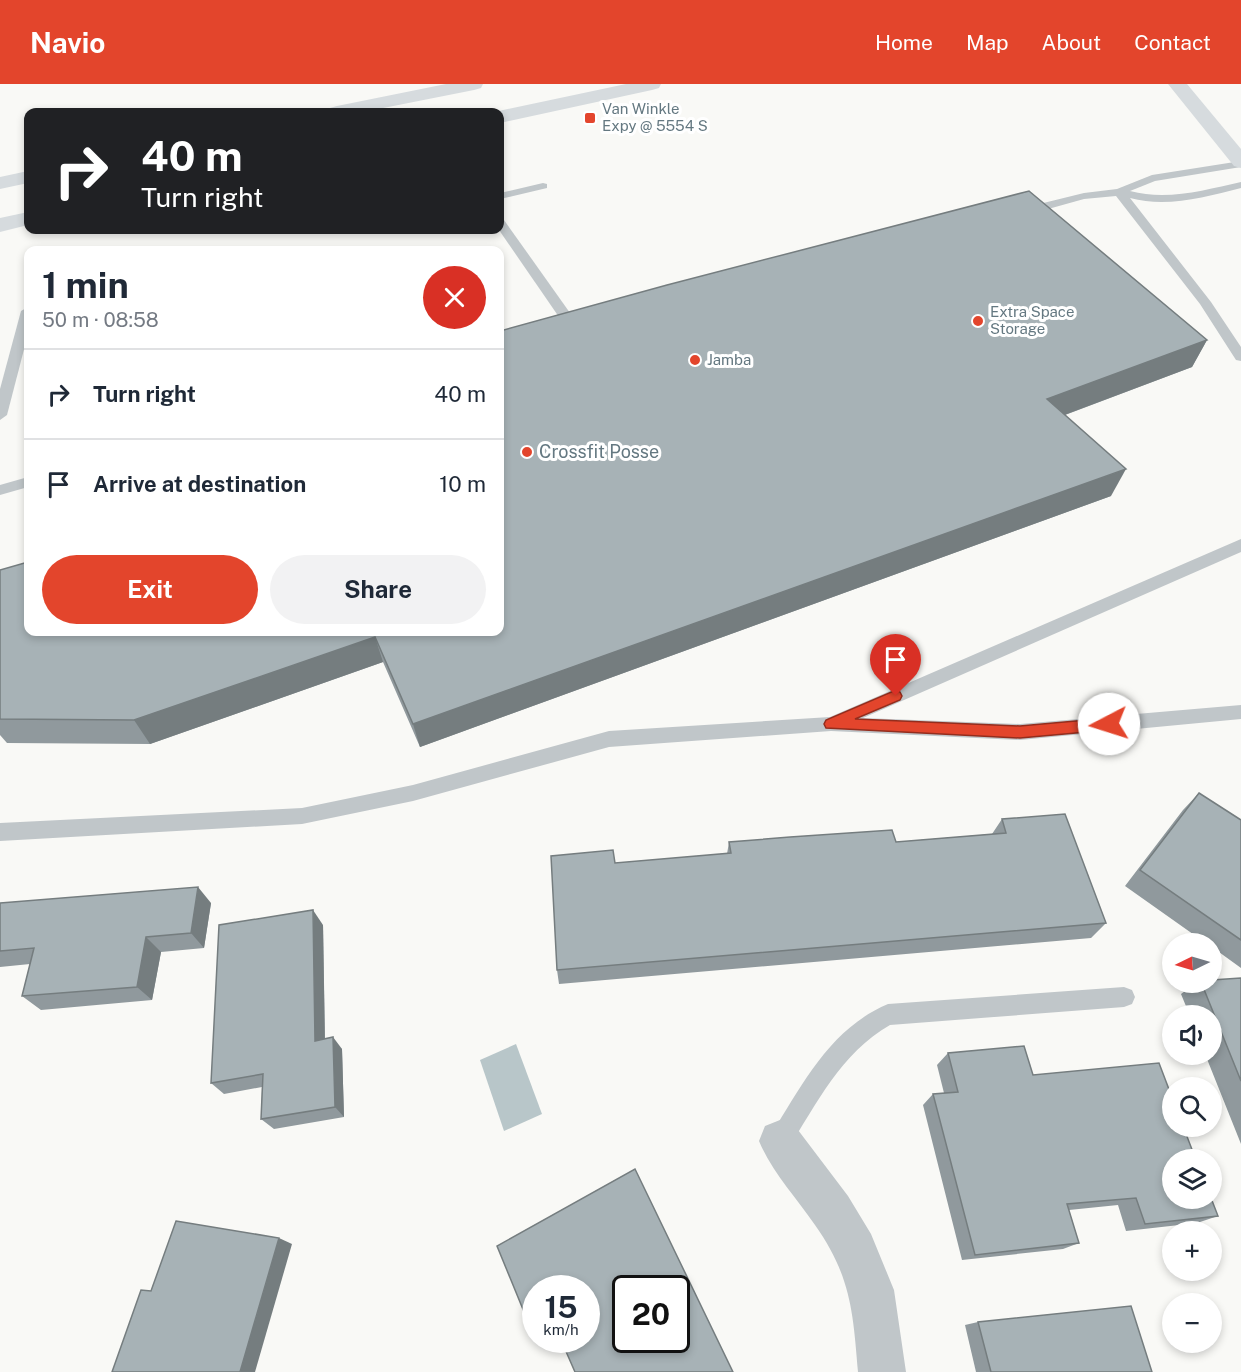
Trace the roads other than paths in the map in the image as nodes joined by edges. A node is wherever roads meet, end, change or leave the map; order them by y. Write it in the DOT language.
graph roads {
  1 [pos="474,84"];
  2 [pos="652,84"];
  3 [pos="1177,84"];
  4 [pos="357,108"];
  5 [pos="504,116"];
  6 [pos="1241,163"];
  7 [pos="24,178"];
  8 [pos="0,183"];
  9 [pos="1241,185"];
  10 [pos="543,186"];
  11 [pos="1119,192"];
  12 [pos="504,195"];
  13 [pos="1011,215"];
  14 [pos="24,220"];
  15 [pos="0,225"];
  16 [pos="504,229"];
  17 [pos="24,326"];
  18 [pos="575,330"];
  19 [pos="1241,357"];
  20 [pos="0,415"];
  21 [pos="24,483"];
  22 [pos="0,490"];
  23 [pos="1241,545"];
  24 [pos="1241,712"];
  25 [pos="831,724"];
  26 [pos="0,832"];
  27 [pos="1124,997"];
  28 [pos="780,1141"];
  29 [pos="882,1372"];
  1 -- 4 [label="main road"];
  2 -- 5 [label="main road"];
  3 -- 6 [label="main road"];
  6 -- 11 [label="lane"];
  7 -- 8 [label="main road"];
  9 -- 11 [label="lane"];
  10 -- 12 [label="lane"];
  11 -- 13 [label="lane"];
  11 -- 19 [label="lane"];
  14 -- 15 [label="main road"];
  16 -- 18 [label="lane"];
  17 -- 20 [label="lane"];
  21 -- 22 [label="lane"];
  23 -- 25 [label="lane"];
  24 -- 25 [label="lane"];
  25 -- 26 [label="lane"];
  27 -- 28 [label="lane"];
  28 -- 29 [label="street"];
}
